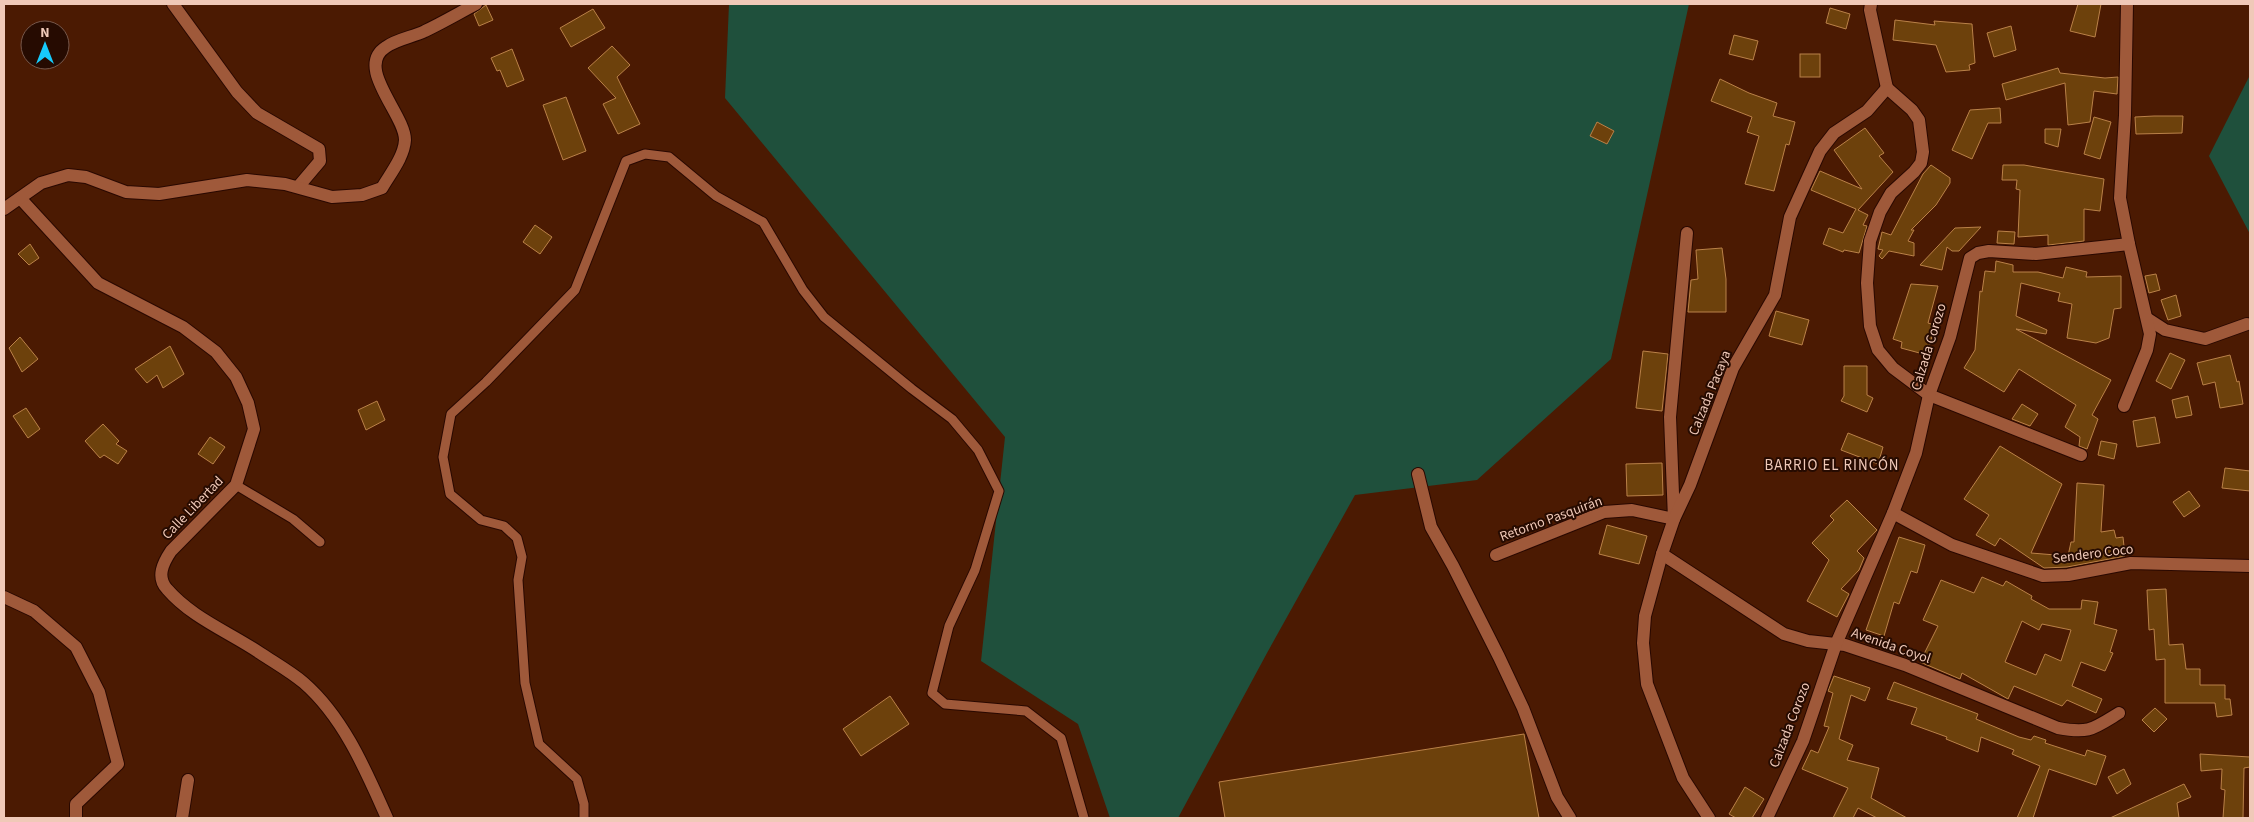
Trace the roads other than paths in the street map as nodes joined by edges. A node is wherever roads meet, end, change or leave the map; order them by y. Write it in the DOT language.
graph roads {
  1 [pos="173,4"];
  2 [pos="476,4"];
  3 [pos="1870,4"];
  4 [pos="2127,4"];
  5 [pos="1887,88"];
  6 [pos="298,187"];
  7 [pos="20,198"];
  8 [pos="4,208"];
  9 [pos="1687,233"];
  10 [pos="2129,244"];
  11 [pos="2148,319"];
  12 [pos="2247,324"];
  13 [pos="1929,395"];
  14 [pos="2124,406"];
  15 [pos="2081,456"];
  16 [pos="1418,474"];
  17 [pos="236,485"];
  18 [pos="1893,513"];
  19 [pos="1674,519"];
  20 [pos="320,542"];
  21 [pos="1662,554"];
  22 [pos="1496,555"];
  23 [pos="2250,566"];
  24 [pos="4,597"];
  25 [pos="1836,644"];
  26 [pos="2119,713"];
  27 [pos="188,780"];
  28 [pos="76,818"];
  29 [pos="182,818"];
  30 [pos="387,818"];
  31 [pos="584,818"];
  32 [pos="1084,818"];
  33 [pos="1570,818"];
  34 [pos="1708,818"];
  35 [pos="1767,818"];
  1 -- 6 [label="street"];
  2 -- 6 [label="street"];
  3 -- 5 [label="street"];
  4 -- 10 [label="street"];
  5 -- 13 [label="street"];
  5 -- 19 [label="street, Calzada Pacaya"];
  6 -- 7 [label="street"];
  7 -- 8 [label="street"];
  7 -- 17 [label="street, Calle Libertad"];
  9 -- 19 [label="street"];
  10 -- 11 [label="street"];
  10 -- 13 [label="street, Calzada Corozo"];
  11 -- 12 [label="street"];
  11 -- 14 [label="street"];
  13 -- 15 [label="street"];
  13 -- 18 [label="street, Calzada Corozo"];
  16 -- 33 [label="street"];
  17 -- 20 [label="lane"];
  17 -- 30 [label="street, Calle Libertad"];
  18 -- 23 [label="street, Sendero Coco"];
  18 -- 25 [label="street, Calzada Corozo"];
  19 -- 21 [label="street, Calzada Pacaya"];
  19 -- 22 [label="street, Retorno Pasquirán"];
  21 -- 25 [label="street, Avenida Coyol"];
  21 -- 34 [label="street, Calzada Pacaya"];
  24 -- 28 [label="street"];
  25 -- 26 [label="street, Avenida Coyol"];
  25 -- 35 [label="street, Calzada Corozo"];
  27 -- 29 [label="street"];
  31 -- 32 [label="lane"];
}
